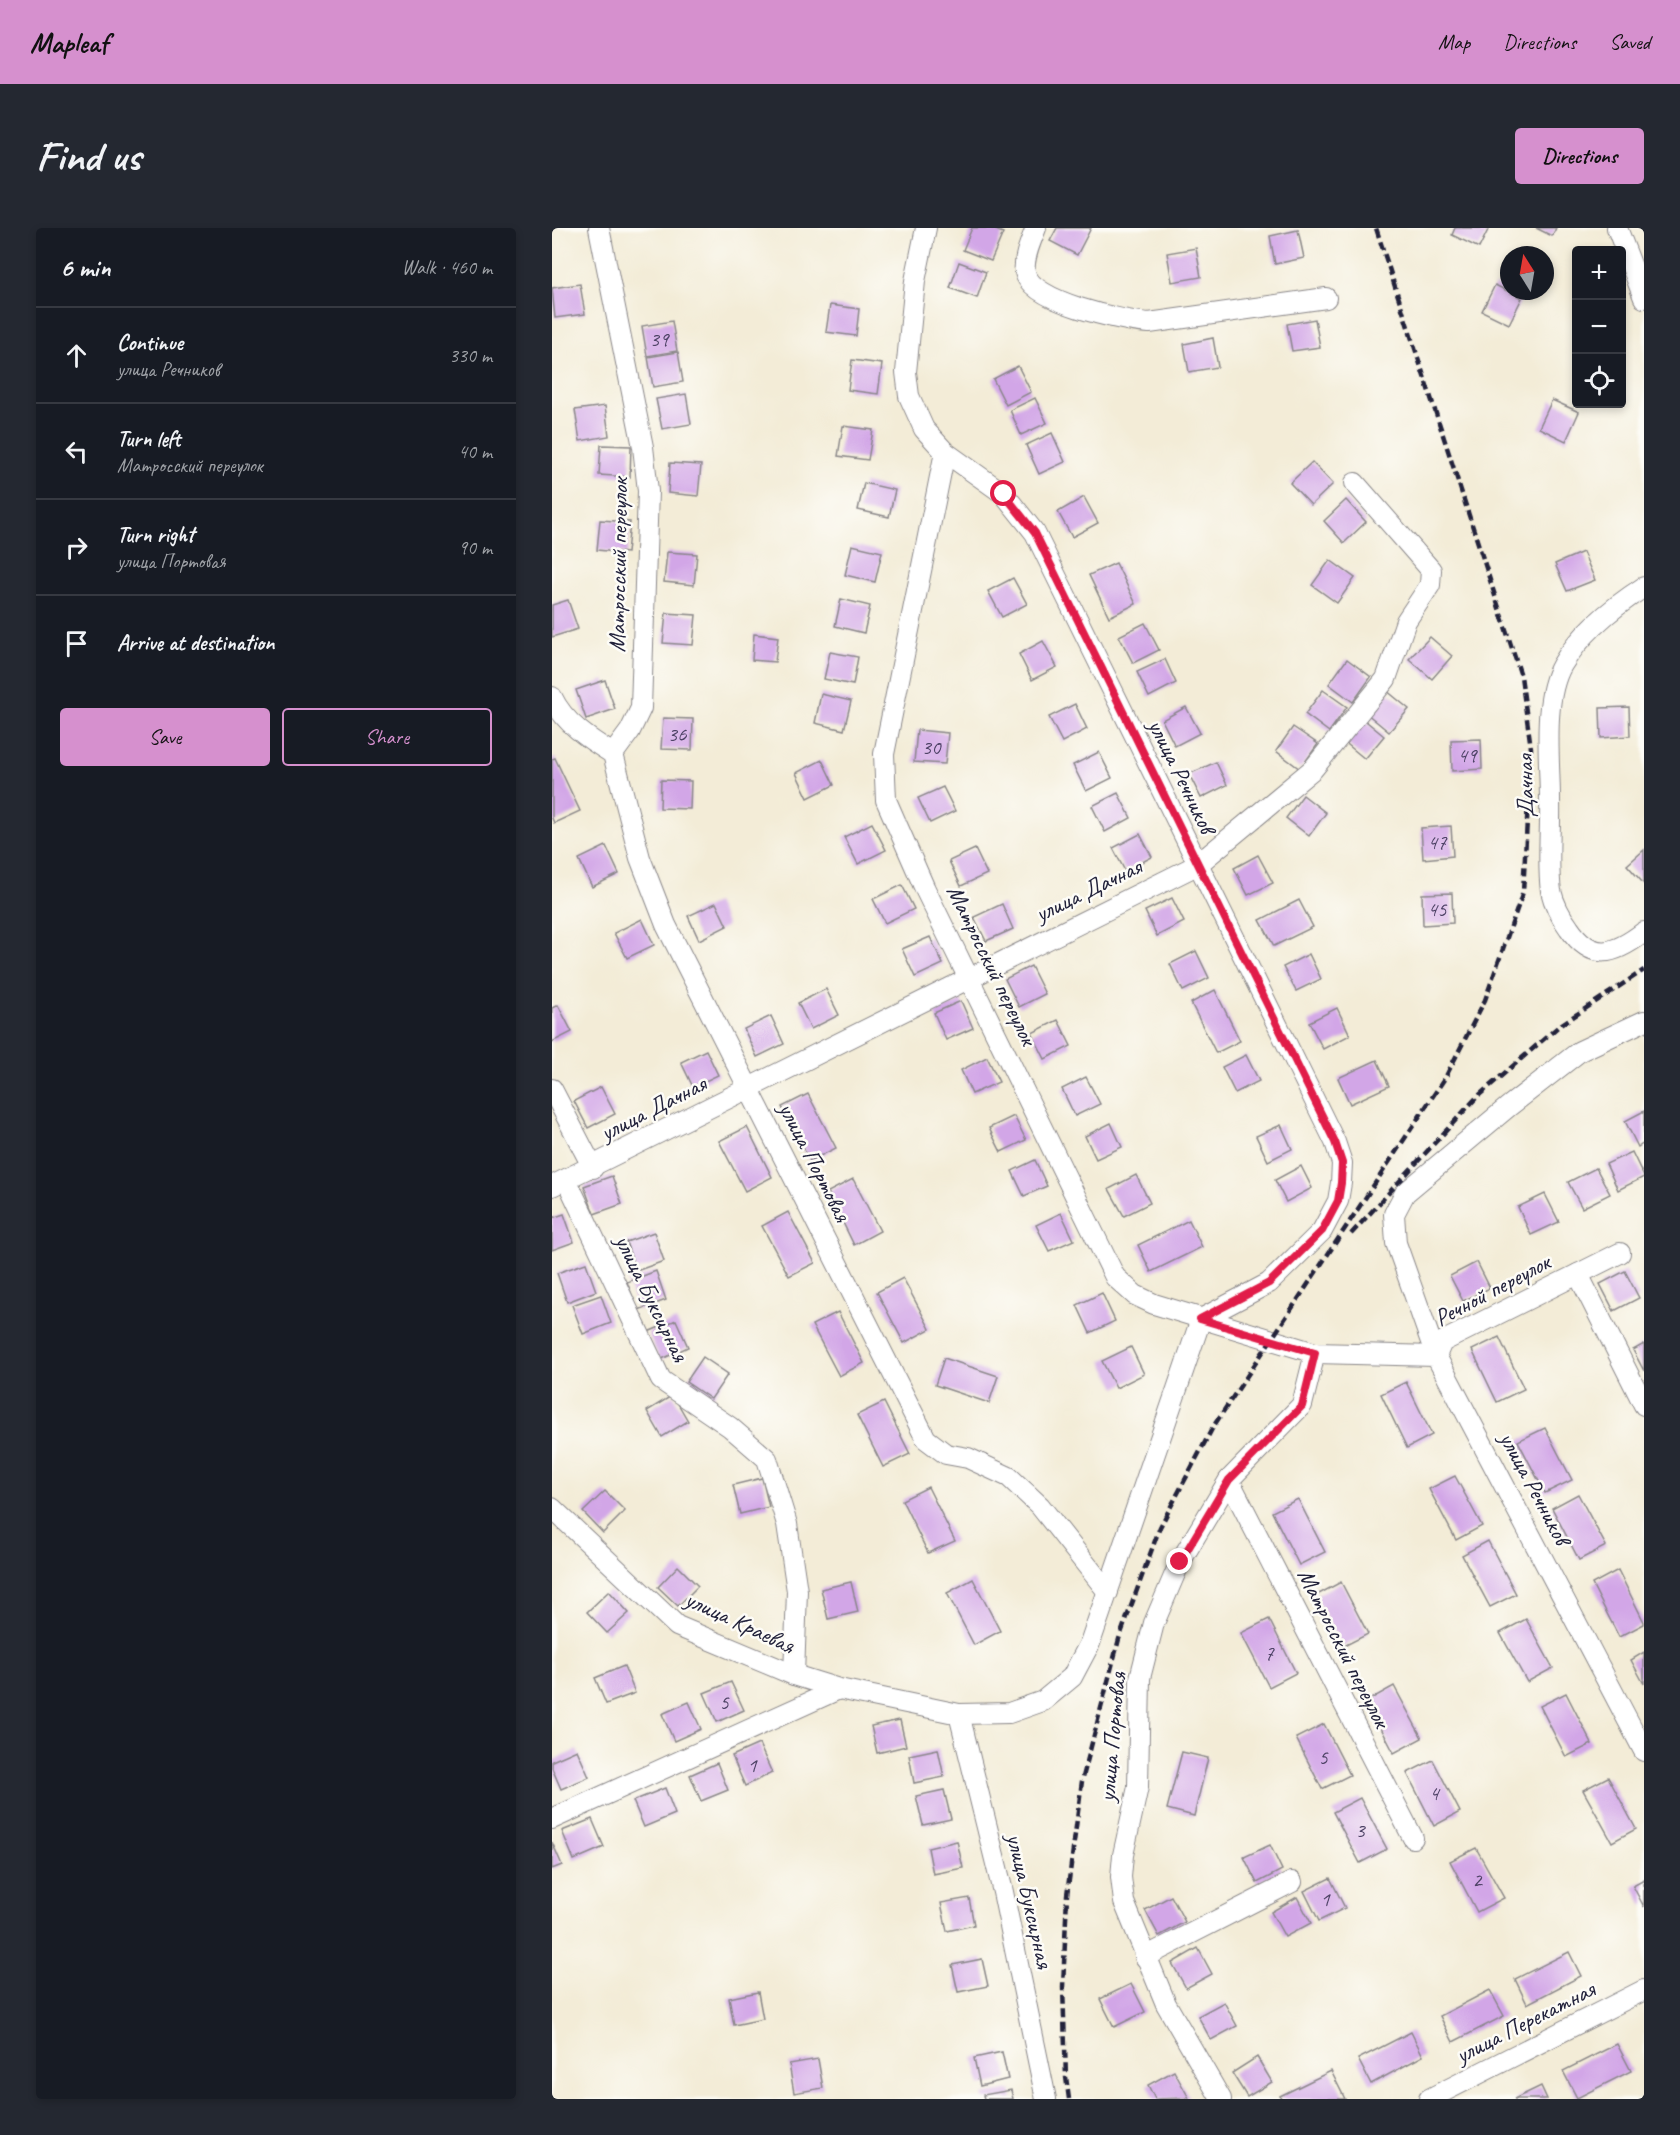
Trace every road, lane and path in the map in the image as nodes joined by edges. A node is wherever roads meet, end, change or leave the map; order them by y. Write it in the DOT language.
graph roads {
  1 [pos="599,228"];
  2 [pos="926,228"];
  3 [pos="1036,228"];
  4 [pos="1617,228"];
  5 [pos="1326,297"];
  6 [pos="1644,298"];
  7 [pos="945,452"];
  8 [pos="1355,483"];
  9 [pos="1644,587"];
  10 [pos="552,697"];
  11 [pos="612,754"];
  12 [pos="1197,865"];
  13 [pos="1644,932"];
  14 [pos="970,977"];
  15 [pos="1644,1021"];
  16 [pos="552,1089"];
  17 [pos="749,1089"];
  18 [pos="593,1168"];
  19 [pos="560,1184"];
  20 [pos="1620,1253"];
  21 [pos="1578,1274"];
  22 [pos="1200,1319"];
  23 [pos="1315,1353"];
  24 [pos="1436,1356"];
  25 [pos="1644,1405"];
  26 [pos="1229,1480"];
  27 [pos="552,1508"];
  28 [pos="1108,1592"];
  29 [pos="794,1675"];
  30 [pos="839,1689"];
  31 [pos="959,1714"];
  32 [pos="1644,1751"];
  33 [pos="552,1819"];
  34 [pos="1413,1838"];
  35 [pos="1292,1882"];
  36 [pos="1145,1957"];
  37 [pos="1644,1990"];
  38 [pos="1046,2099"];
  39 [pos="1221,2099"];
  40 [pos="1429,2099"];
  1 -- 11 [label="street, Матросский переулок"];
  2 -- 7 [label="street, улица Речников"];
  3 -- 5 [label="street"];
  4 -- 6 [label="street"];
  7 -- 12 [label="street, улица Речников"];
  7 -- 14 [label="street, Матросский переулок"];
  8 -- 12 [label="street, улица Дачная"];
  9 -- 13 [label="street, Дачная"];
  10 -- 11 [label="street"];
  11 -- 17 [label="street, улица Портовая"];
  12 -- 14 [label="street, улица Дачная"];
  12 -- 22 [label="street, улица Речников"];
  14 -- 17 [label="street, улица Дачная"];
  14 -- 22 [label="street, Матросский переулок"];
  15 -- 24 [label="street, улица Речников"];
  16 -- 18 [label="street"];
  17 -- 18 [label="street, улица Дачная"];
  17 -- 28 [label="street, улица Портовая"];
  18 -- 19 [label="street, улица Дачная"];
  19 -- 29 [label="street, улица Буксирная"];
  20 -- 21 [label="street, Речной переулок"];
  21 -- 24 [label="street, Речной переулок"];
  21 -- 25 [label="street, Речной переулок"];
  22 -- 23 [label="street, Матросский переулок"];
  22 -- 28 [label="street, улица Краевая"];
  23 -- 24 [label="street"];
  23 -- 26 [label="street, улица Портовая"];
  24 -- 32 [label="street, улица Речников"];
  26 -- 34 [label="street, Матросский переулок"];
  26 -- 36 [label="street, улица Портовая"];
  27 -- 29 [label="street, улица Краевая"];
  28 -- 31 [label="street, улица Краевая"];
  29 -- 30 [label="street, улица Краевая"];
  30 -- 31 [label="street, улица Краевая"];
  30 -- 33 [label="street"];
  31 -- 38 [label="street, улица Буксирная"];
  35 -- 36 [label="street"];
  36 -- 39 [label="street, улица Портовая"];
  37 -- 40 [label="street, улица Перекатная"];
}
